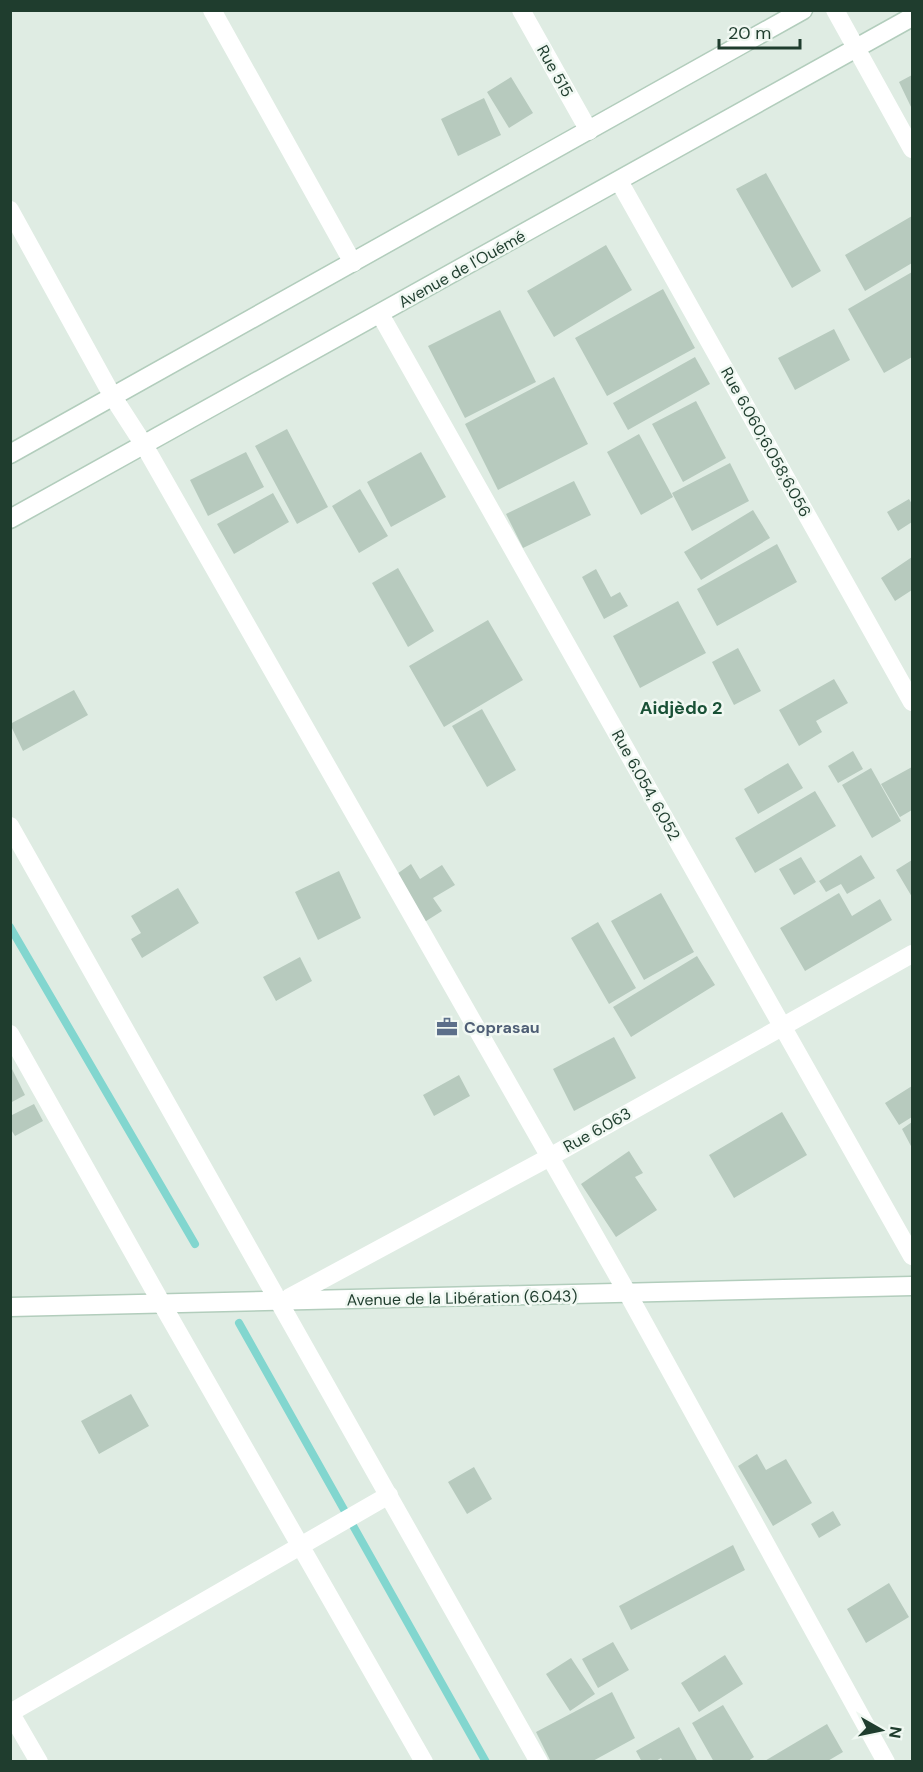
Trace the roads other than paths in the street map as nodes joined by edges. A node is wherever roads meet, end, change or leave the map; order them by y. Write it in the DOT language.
graph roads {
  1 [pos="212,10"];
  2 [pos="521,10"];
  3 [pos="803,10"];
  4 [pos="835,10"];
  5 [pos="912,18"];
  6 [pos="855,49"];
  7 [pos="589,131"];
  8 [pos="912,149"];
  9 [pos="619,181"];
  10 [pos="10,210"];
  11 [pos="353,263"];
  12 [pos="380,314"];
  13 [pos="113,397"];
  14 [pos="144,445"];
  15 [pos="10,454"];
  16 [pos="10,519"];
  17 [pos="912,702"];
  18 [pos="10,826"];
  19 [pos="912,954"];
  20 [pos="783,1027"];
  21 [pos="10,1034"];
  22 [pos="548,1158"];
  23 [pos="912,1256"];
  24 [pos="912,1286"];
  25 [pos="628,1294"];
  26 [pos="280,1302"];
  27 [pos="162,1304"];
  28 [pos="10,1307"];
  29 [pos="389,1496"];
  30 [pos="302,1546"];
  31 [pos="11,1712"];
  32 [pos="39,1761"];
  33 [pos="424,1761"];
  34 [pos="539,1761"];
  35 [pos="886,1761"];
  1 -- 11 [label="street"];
  2 -- 7 [label="street, Rue 515"];
  3 -- 7 [label="street"];
  4 -- 6 [label="street"];
  5 -- 6 [label="street, Avenue de l'Ouémé"];
  6 -- 8 [label="street"];
  6 -- 9 [label="street, Avenue de l'Ouémé"];
  7 -- 11 [label="street"];
  9 -- 12 [label="street, Avenue de l'Ouémé"];
  9 -- 17 [label="street, Rue 6.060;6.058;6.056"];
  10 -- 13 [label="street"];
  11 -- 13 [label="street"];
  12 -- 14 [label="street, Avenue de l'Ouémé"];
  12 -- 20 [label="street, Rue 6.054, 6.052"];
  13 -- 14 [label="street"];
  13 -- 15 [label="street"];
  14 -- 16 [label="street, Avenue de l'Ouémé"];
  14 -- 22 [label="street"];
  18 -- 26 [label="street"];
  19 -- 20 [label="street, Rue 6.063"];
  20 -- 22 [label="street, Rue 6.063"];
  20 -- 23 [label="street, Rue 6.054, 6.052"];
  21 -- 27 [label="street"];
  22 -- 25 [label="street"];
  22 -- 26 [label="street, Rue 6.063"];
  24 -- 25 [label="street, Avenue de la Libération (6.043)"];
  25 -- 26 [label="street, Avenue de la Libération (6.043)"];
  25 -- 35 [label="street"];
  26 -- 27 [label="street, Avenue de la Libération (6.043)"];
  26 -- 29 [label="street"];
  27 -- 28 [label="street, Avenue de la Libération (6.043)"];
  27 -- 30 [label="street"];
  29 -- 30 [label="street"];
  29 -- 34 [label="street"];
  30 -- 31 [label="street"];
  30 -- 33 [label="street"];
  31 -- 32 [label="street"];
}
